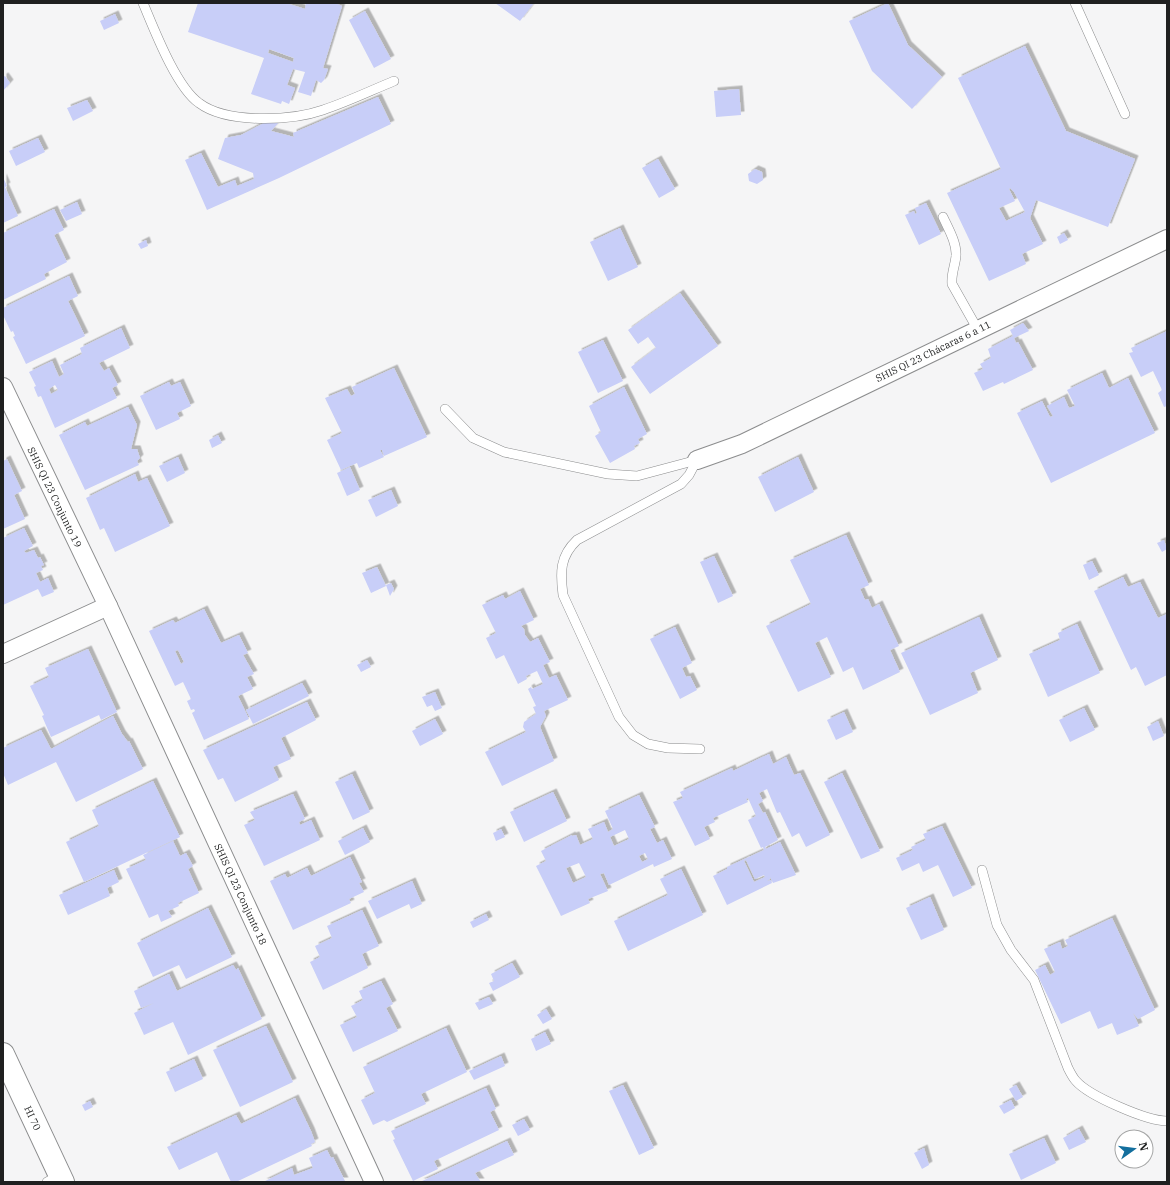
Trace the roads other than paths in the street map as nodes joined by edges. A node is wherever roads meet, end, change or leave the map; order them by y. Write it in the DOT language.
graph roads {
  1 [pos="143,3"];
  2 [pos="1075,3"];
  3 [pos="394,81"];
  4 [pos="1125,114"];
  5 [pos="943,217"];
  6 [pos="1167,239"];
  7 [pos="978,330"];
  8 [pos="3,387"];
  9 [pos="445,409"];
  10 [pos="697,460"];
  11 [pos="108,606"];
  12 [pos="3,654"];
  13 [pos="700,749"];
  14 [pos="982,870"];
  15 [pos="3,1054"];
  16 [pos="1167,1121"];
  17 [pos="57,1180"];
  18 [pos="374,1182"];
  1 -- 3 [label="lane"];
  2 -- 4 [label="lane"];
  5 -- 7 [label="lane"];
  6 -- 7 [label="street, SHIS QI 23 Chácaras 6 a 11"];
  7 -- 10 [label="street, SHIS QI 23 Chácaras 6 a 11"];
  8 -- 11 [label="street, SHIS QI 23 Conjunto 19"];
  9 -- 10 [label="lane"];
  10 -- 13 [label="lane"];
  11 -- 12 [label="street"];
  11 -- 18 [label="street, SHIS QI 23 Conjunto 18"];
  14 -- 16 [label="lane"];
  15 -- 17 [label="street, HI 70"];
}
